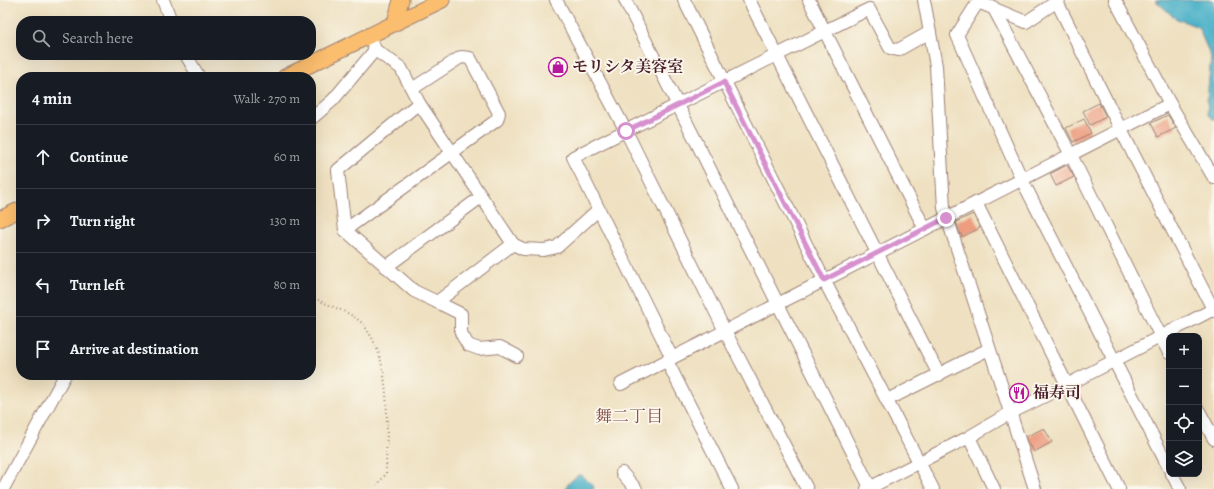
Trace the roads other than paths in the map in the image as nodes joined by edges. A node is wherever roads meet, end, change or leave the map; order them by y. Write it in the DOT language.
graph roads {
  1 [pos="163,0"];
  2 [pos="400,0"];
  3 [pos="442,0"];
  4 [pos="556,0"];
  5 [pos="625,0"];
  6 [pos="684,0"];
  7 [pos="748,0"];
  8 [pos="809,0"];
  9 [pos="924,0"];
  10 [pos="1115,0"];
  11 [pos="1058,1"];
  12 [pos="867,5"];
  13 [pos="994,8"];
  14 [pos="169,16"];
  15 [pos="395,22"];
  16 [pos="825,32"];
  17 [pos="930,32"];
  18 [pos="370,35"];
  19 [pos="375,50"];
  20 [pos="777,56"];
  21 [pos="189,60"];
  22 [pos="197,72"];
  23 [pos="295,72"];
  24 [pos="724,82"];
  25 [pos="412,89"];
  26 [pos="419,103"];
  27 [pos="1170,104"];
  28 [pos="678,105"];
  29 [pos="316,115"];
  30 [pos="1120,130"];
  31 [pos="626,131"];
  32 [pos="452,152"];
  33 [pos="1071,155"];
  34 [pos="1214,178"];
  35 [pos="1022,180"];
  36 [pos="481,197"];
  37 [pos="976,203"];
  38 [pos="598,210"];
  39 [pos="16,211"];
  40 [pos="946,218"];
  41 [pos="0,219"];
  42 [pos="925,229"];
  43 [pos="345,230"];
  44 [pos="513,244"];
  45 [pos="877,253"];
  46 [pos="386,268"];
  47 [pos="824,280"];
  48 [pos="437,302"];
  49 [pos="778,304"];
  50 [pos="1214,310"];
  51 [pos="725,332"];
  52 [pos="1160,336"];
  53 [pos="1166,347"];
  54 [pos="989,349"];
  55 [pos="517,356"];
  56 [pos="670,359"];
  57 [pos="1114,361"];
  58 [pos="939,375"];
  59 [pos="62,380"];
  60 [pos="621,384"];
  61 [pos="1068,385"];
  62 [pos="887,400"];
  63 [pos="1010,413"];
  64 [pos="1202,416"];
  65 [pos="968,437"];
  66 [pos="1214,439"];
  67 [pos="919,462"];
  68 [pos="1166,462"];
  69 [pos="622,473"];
  70 [pos="1174,477"];
  71 [pos="869,488"];
  72 [pos="3,489"];
  73 [pos="636,489"];
  74 [pos="732,489"];
  75 [pos="807,489"];
  76 [pos="933,489"];
  77 [pos="994,489"];
  78 [pos="1035,489"];
  79 [pos="1119,489"];
  80 [pos="1180,489"];
  1 -- 14 [label="street"];
  2 -- 15 [label="main road"];
  3 -- 15 [label="main road"];
  4 -- 31 [label="street"];
  5 -- 28 [label="street"];
  6 -- 24 [label="street"];
  7 -- 20 [label="street"];
  8 -- 16 [label="street"];
  9 -- 17 [label="street"];
  10 -- 27 [label="street"];
  11 -- 13 [label="street"];
  11 -- 30 [label="street"];
  12 -- 16 [label="street"];
  12 -- 17 [label="street"];
  13 -- 33 [label="street"];
  13 -- 35 [label="street"];
  15 -- 18 [label="main road"];
  16 -- 20 [label="street"];
  16 -- 42 [label="street"];
  17 -- 40 [label="street"];
  18 -- 19 [label="street"];
  18 -- 23 [label="main road"];
  19 -- 25 [label="street"];
  19 -- 29 [label="street"];
  20 -- 24 [label="street"];
  20 -- 45 [label="street"];
  21 -- 22 [label="street"];
  24 -- 28 [label="street"];
  24 -- 47 [label="street"];
  25 -- 26 [label="street"];
  25 -- 32 [label="street"];
  26 -- 32 [label="street"];
  26 -- 43 [label="street"];
  27 -- 30 [label="street"];
  27 -- 34 [label="street"];
  28 -- 31 [label="street"];
  28 -- 49 [label="street"];
  30 -- 33 [label="street"];
  30 -- 50 [label="street"];
  31 -- 38 [label="street"];
  31 -- 51 [label="street"];
  32 -- 36 [label="street"];
  32 -- 43 [label="street"];
  33 -- 35 [label="street"];
  33 -- 52 [label="street"];
  35 -- 37 [label="street"];
  35 -- 57 [label="street"];
  36 -- 44 [label="street"];
  36 -- 46 [label="street"];
  37 -- 40 [label="street"];
  37 -- 61 [label="street"];
  38 -- 44 [label="street"];
  38 -- 56 [label="street"];
  39 -- 41 [label="main road"];
  40 -- 42 [label="street"];
  40 -- 54 [label="street"];
  42 -- 45 [label="street"];
  43 -- 46 [label="street"];
  44 -- 48 [label="street"];
  45 -- 47 [label="street"];
  45 -- 58 [label="street"];
  46 -- 48 [label="street"];
  47 -- 49 [label="street"];
  47 -- 62 [label="street"];
  48 -- 55 [label="street"];
  49 -- 51 [label="street"];
  49 -- 71 [label="street"];
  50 -- 52 [label="street"];
  51 -- 56 [label="street"];
  51 -- 75 [label="street"];
  52 -- 53 [label="street"];
  52 -- 57 [label="street"];
  54 -- 58 [label="street"];
  54 -- 63 [label="street"];
  56 -- 60 [label="street"];
  56 -- 74 [label="street"];
  57 -- 61 [label="street"];
  57 -- 68 [label="street"];
  58 -- 62 [label="street"];
  59 -- 72 [label="street"];
  61 -- 63 [label="street"];
  61 -- 79 [label="street"];
  62 -- 67 [label="street"];
  63 -- 65 [label="street"];
  63 -- 78 [label="street"];
  64 -- 66 [label="street"];
  65 -- 67 [label="street"];
  65 -- 77 [label="street"];
  67 -- 71 [label="street"];
  67 -- 76 [label="street"];
  69 -- 73 [label="street"];
  70 -- 80 [label="street"];
}
